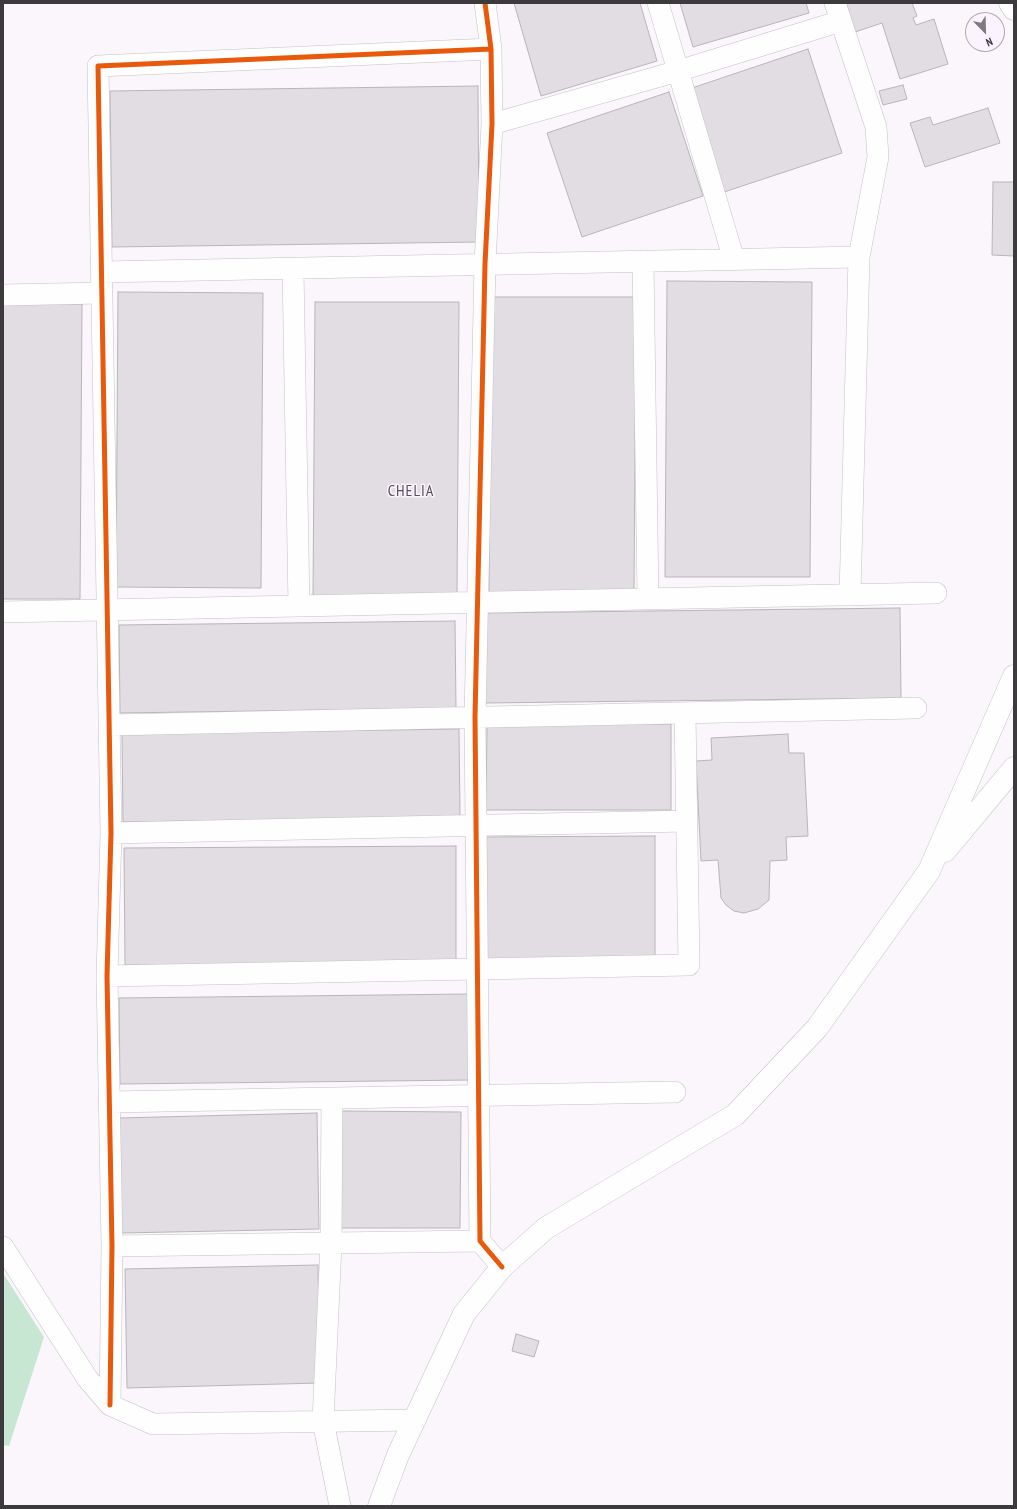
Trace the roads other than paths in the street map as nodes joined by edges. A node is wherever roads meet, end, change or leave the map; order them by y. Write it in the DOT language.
graph roads {
  1 [pos="485,3"];
  2 [pos="658,3"];
  3 [pos="1010,3"];
  4 [pos="1014,9"];
  5 [pos="838,12"];
  6 [pos="491,49"];
  7 [pos="678,71"];
  8 [pos="492,124"];
  9 [pos="859,257"];
  10 [pos="734,260"];
  11 [pos="643,261"];
  12 [pos="485,264"];
  13 [pos="293,268"];
  14 [pos="102,272"];
  15 [pos="102,293"];
  16 [pos="3,294"];
  17 [pos="936,593"];
  18 [pos="850,595"];
  19 [pos="648,599"];
  20 [pos="478,603"];
  21 [pos="299,606"];
  22 [pos="107,610"];
  23 [pos="3,612"];
  24 [pos="1014,676"];
  25 [pos="916,708"];
  26 [pos="685,713"];
  27 [pos="476,717"];
  28 [pos="109,725"];
  29 [pos="1014,768"];
  30 [pos="687,821"];
  31 [pos="476,825"];
  32 [pos="111,833"];
  33 [pos="929,871"];
  34 [pos="477,969"];
  35 [pos="107,976"];
  36 [pos="675,1092"];
  37 [pos="478,1096"];
  38 [pos="332,1099"];
  39 [pos="109,1102"];
  40 [pos="480,1241"];
  41 [pos="331,1244"];
  42 [pos="112,1246"];
  43 [pos="3,1247"];
  44 [pos="502,1267"];
  45 [pos="110,1405"];
  46 [pos="323,1420"];
  47 [pos="415,1420"];
  48 [pos="340,1506"];
  49 [pos="379,1506"];
  1 -- 6 [label="street"];
  2 -- 7 [label="street"];
  3 -- 4 [label="main road"];
  5 -- 7 [label="street"];
  5 -- 9 [label="street"];
  6 -- 8 [label="street"];
  6 -- 14 [label="street"];
  7 -- 8 [label="street"];
  7 -- 10 [label="street"];
  8 -- 12 [label="street"];
  9 -- 10 [label="street"];
  9 -- 18 [label="street"];
  10 -- 11 [label="street"];
  11 -- 12 [label="street"];
  11 -- 19 [label="street"];
  12 -- 13 [label="street"];
  12 -- 20 [label="street"];
  13 -- 14 [label="street"];
  13 -- 21 [label="street"];
  14 -- 15 [label="street"];
  15 -- 16 [label="street"];
  15 -- 22 [label="street"];
  17 -- 18 [label="street"];
  18 -- 19 [label="street"];
  19 -- 20 [label="street"];
  20 -- 21 [label="street"];
  20 -- 27 [label="street"];
  21 -- 22 [label="street"];
  22 -- 23 [label="street"];
  22 -- 28 [label="street"];
  24 -- 33 [label="main road"];
  25 -- 26 [label="street"];
  26 -- 27 [label="street"];
  26 -- 30 [label="street"];
  27 -- 28 [label="street"];
  27 -- 31 [label="street"];
  28 -- 32 [label="street"];
  29 -- 33 [label="main road"];
  30 -- 31 [label="street"];
  30 -- 34 [label="street"];
  31 -- 32 [label="street"];
  31 -- 34 [label="street"];
  32 -- 35 [label="street"];
  33 -- 44 [label="main road"];
  34 -- 35 [label="street"];
  34 -- 37 [label="street"];
  35 -- 39 [label="street"];
  36 -- 37 [label="street"];
  37 -- 38 [label="street"];
  37 -- 40 [label="street"];
  38 -- 39 [label="street"];
  38 -- 41 [label="street"];
  39 -- 42 [label="street"];
  40 -- 41 [label="street"];
  40 -- 44 [label="street"];
  41 -- 42 [label="street"];
  41 -- 46 [label="street"];
  42 -- 45 [label="street"];
  43 -- 45 [label="street"];
  44 -- 47 [label="main road"];
  45 -- 46 [label="street"];
  46 -- 47 [label="street"];
  46 -- 48 [label="street"];
  47 -- 49 [label="main road"];
}
